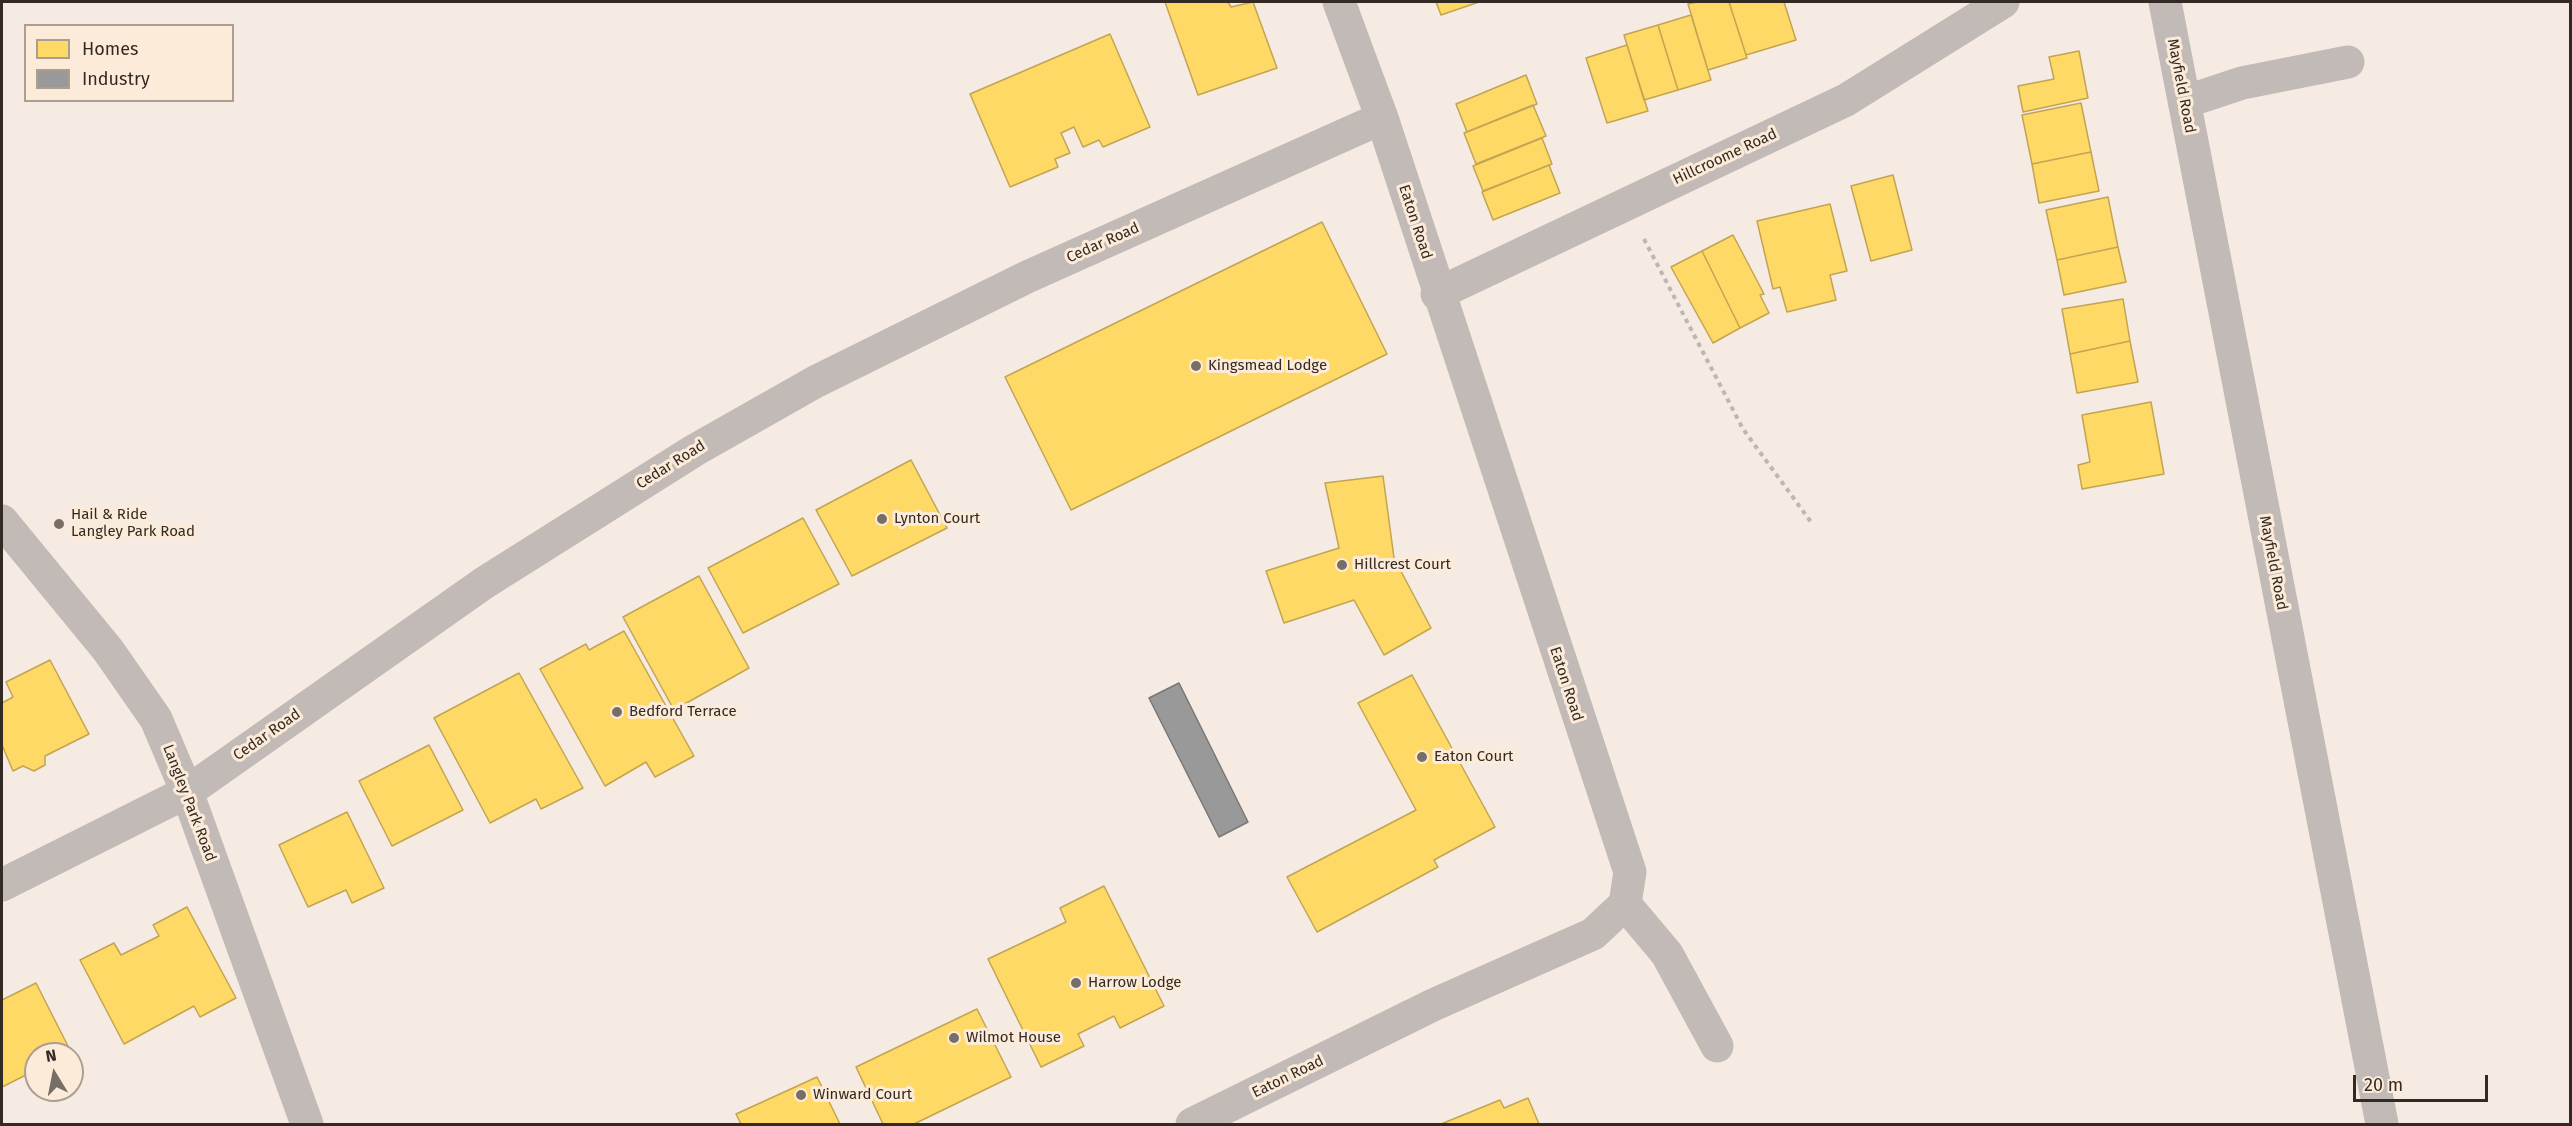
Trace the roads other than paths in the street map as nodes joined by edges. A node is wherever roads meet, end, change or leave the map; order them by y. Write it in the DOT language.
graph roads {
  1 [pos="1339,2"];
  2 [pos="2003,2"];
  3 [pos="2165,2"];
  4 [pos="2348,62"];
  5 [pos="2185,102"];
  6 [pos="1382,118"];
  7 [pos="1437,294"];
  8 [pos="2,520"];
  9 [pos="186,792"];
  10 [pos="2,885"];
  11 [pos="1625,904"];
  12 [pos="1717,1046"];
  13 [pos="307,1125"];
  14 [pos="1192,1125"];
  15 [pos="2382,1125"];
  1 -- 6 [label="street, Eaton Road"];
  2 -- 7 [label="street, Hillcroome Road"];
  3 -- 5 [label="street, Mayfield Road"];
  4 -- 5 [label="street"];
  5 -- 15 [label="street, Mayfield Road"];
  6 -- 7 [label="street, Eaton Road"];
  6 -- 9 [label="street, Cedar Road"];
  7 -- 11 [label="street, Eaton Road"];
  8 -- 9 [label="street, Langley Park Road"];
  9 -- 10 [label="street, Cedar Road"];
  9 -- 13 [label="street, Langley Park Road"];
  11 -- 12 [label="street"];
  11 -- 14 [label="street, Eaton Road"];
}
